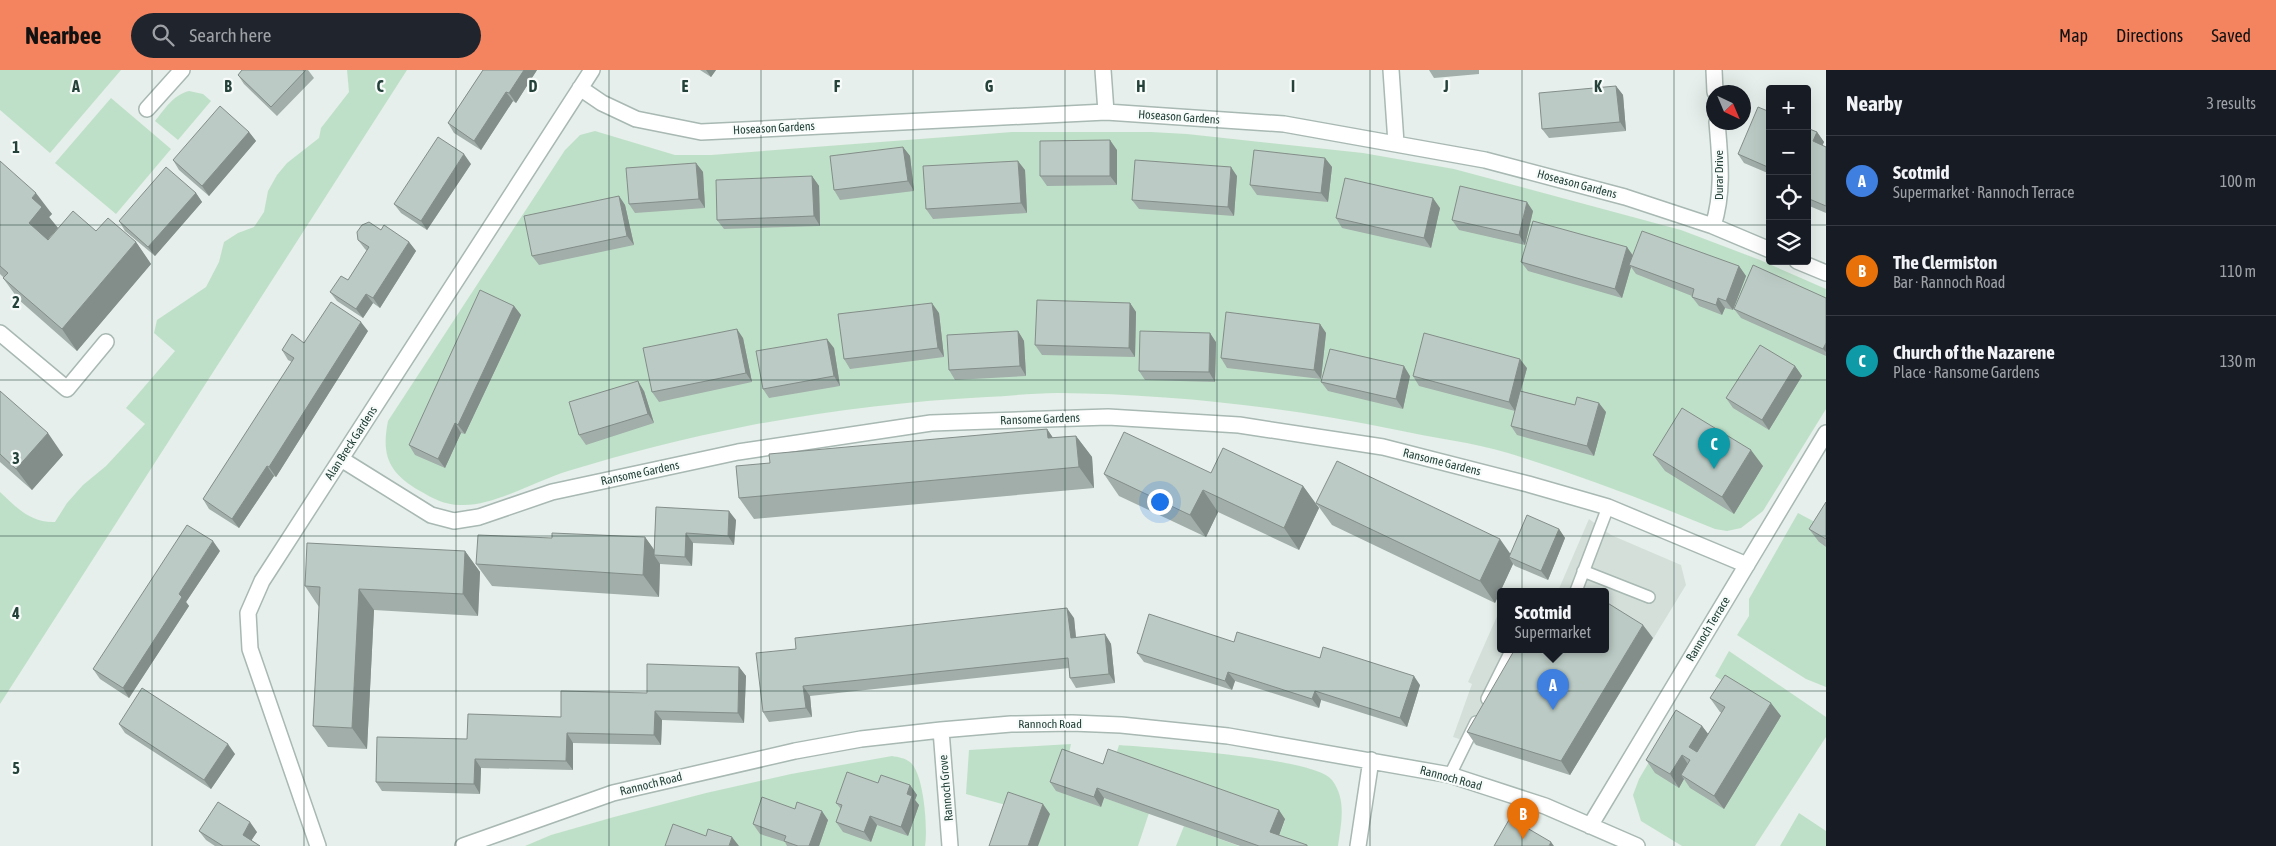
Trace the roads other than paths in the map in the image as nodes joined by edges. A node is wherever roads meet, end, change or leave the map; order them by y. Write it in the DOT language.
graph roads {
  1 [pos="182,70"];
  2 [pos="592,70"];
  3 [pos="1103,70"];
  4 [pos="1391,70"];
  5 [pos="1714,70"];
  6 [pos="1715,85"];
  7 [pos="580,88"];
  8 [pos="147,109"];
  9 [pos="1106,112"];
  10 [pos="1718,130"];
  11 [pos="1396,142"];
  12 [pos="1713,226"];
  13 [pos="1766,248"];
  14 [pos="1807,265"];
  15 [pos="1826,273"];
  16 [pos="0,333"];
  17 [pos="106,342"];
  18 [pos="1826,433"];
  19 [pos="341,459"];
  20 [pos="1608,507"];
  21 [pos="1746,565"];
  22 [pos="1584,571"];
  23 [pos="1577,588"];
  24 [pos="1649,597"];
  25 [pos="1510,653"];
  26 [pos="941,730"];
  27 [pos="1371,760"];
  28 [pos="1450,776"];
  29 [pos="1590,826"];
  30 [pos="318,846"];
  31 [pos="462,846"];
  32 [pos="950,846"];
  33 [pos="1358,846"];
  34 [pos="1637,846"];
  1 -- 8 [label="street"];
  2 -- 7 [label="street, Alan Breck Gardens"];
  3 -- 9 [label="street"];
  4 -- 11 [label="street"];
  5 -- 6 [label="street"];
  7 -- 9 [label="street, Hoseason Gardens"];
  7 -- 19 [label="street, Alan Breck Gardens"];
  9 -- 11 [label="street, Hoseason Gardens"];
  10 -- 12 [label="street, Durar Drive"];
  11 -- 12 [label="street, Hoseason Gardens"];
  12 -- 13 [label="street, Hoseason Gardens"];
  14 -- 15 [label="street"];
  16 -- 17 [label="street"];
  18 -- 21 [label="street, Rannoch Terrace"];
  19 -- 20 [label="street, Ransome Gardens"];
  19 -- 30 [label="street, Alan Breck Gardens"];
  20 -- 21 [label="street, Ransome Gardens"];
  20 -- 22 [label="lane"];
  21 -- 29 [label="street, Rannoch Terrace"];
  22 -- 23 [label="lane"];
  22 -- 24 [label="lane"];
  25 -- 28 [label="lane"];
  26 -- 27 [label="street, Rannoch Road"];
  26 -- 31 [label="street, Rannoch Road"];
  26 -- 32 [label="street, Rannoch Grove"];
  27 -- 28 [label="street, Rannoch Road"];
  27 -- 33 [label="street"];
  28 -- 29 [label="street, Rannoch Road"];
  29 -- 34 [label="street, Rannoch Road"];
}
